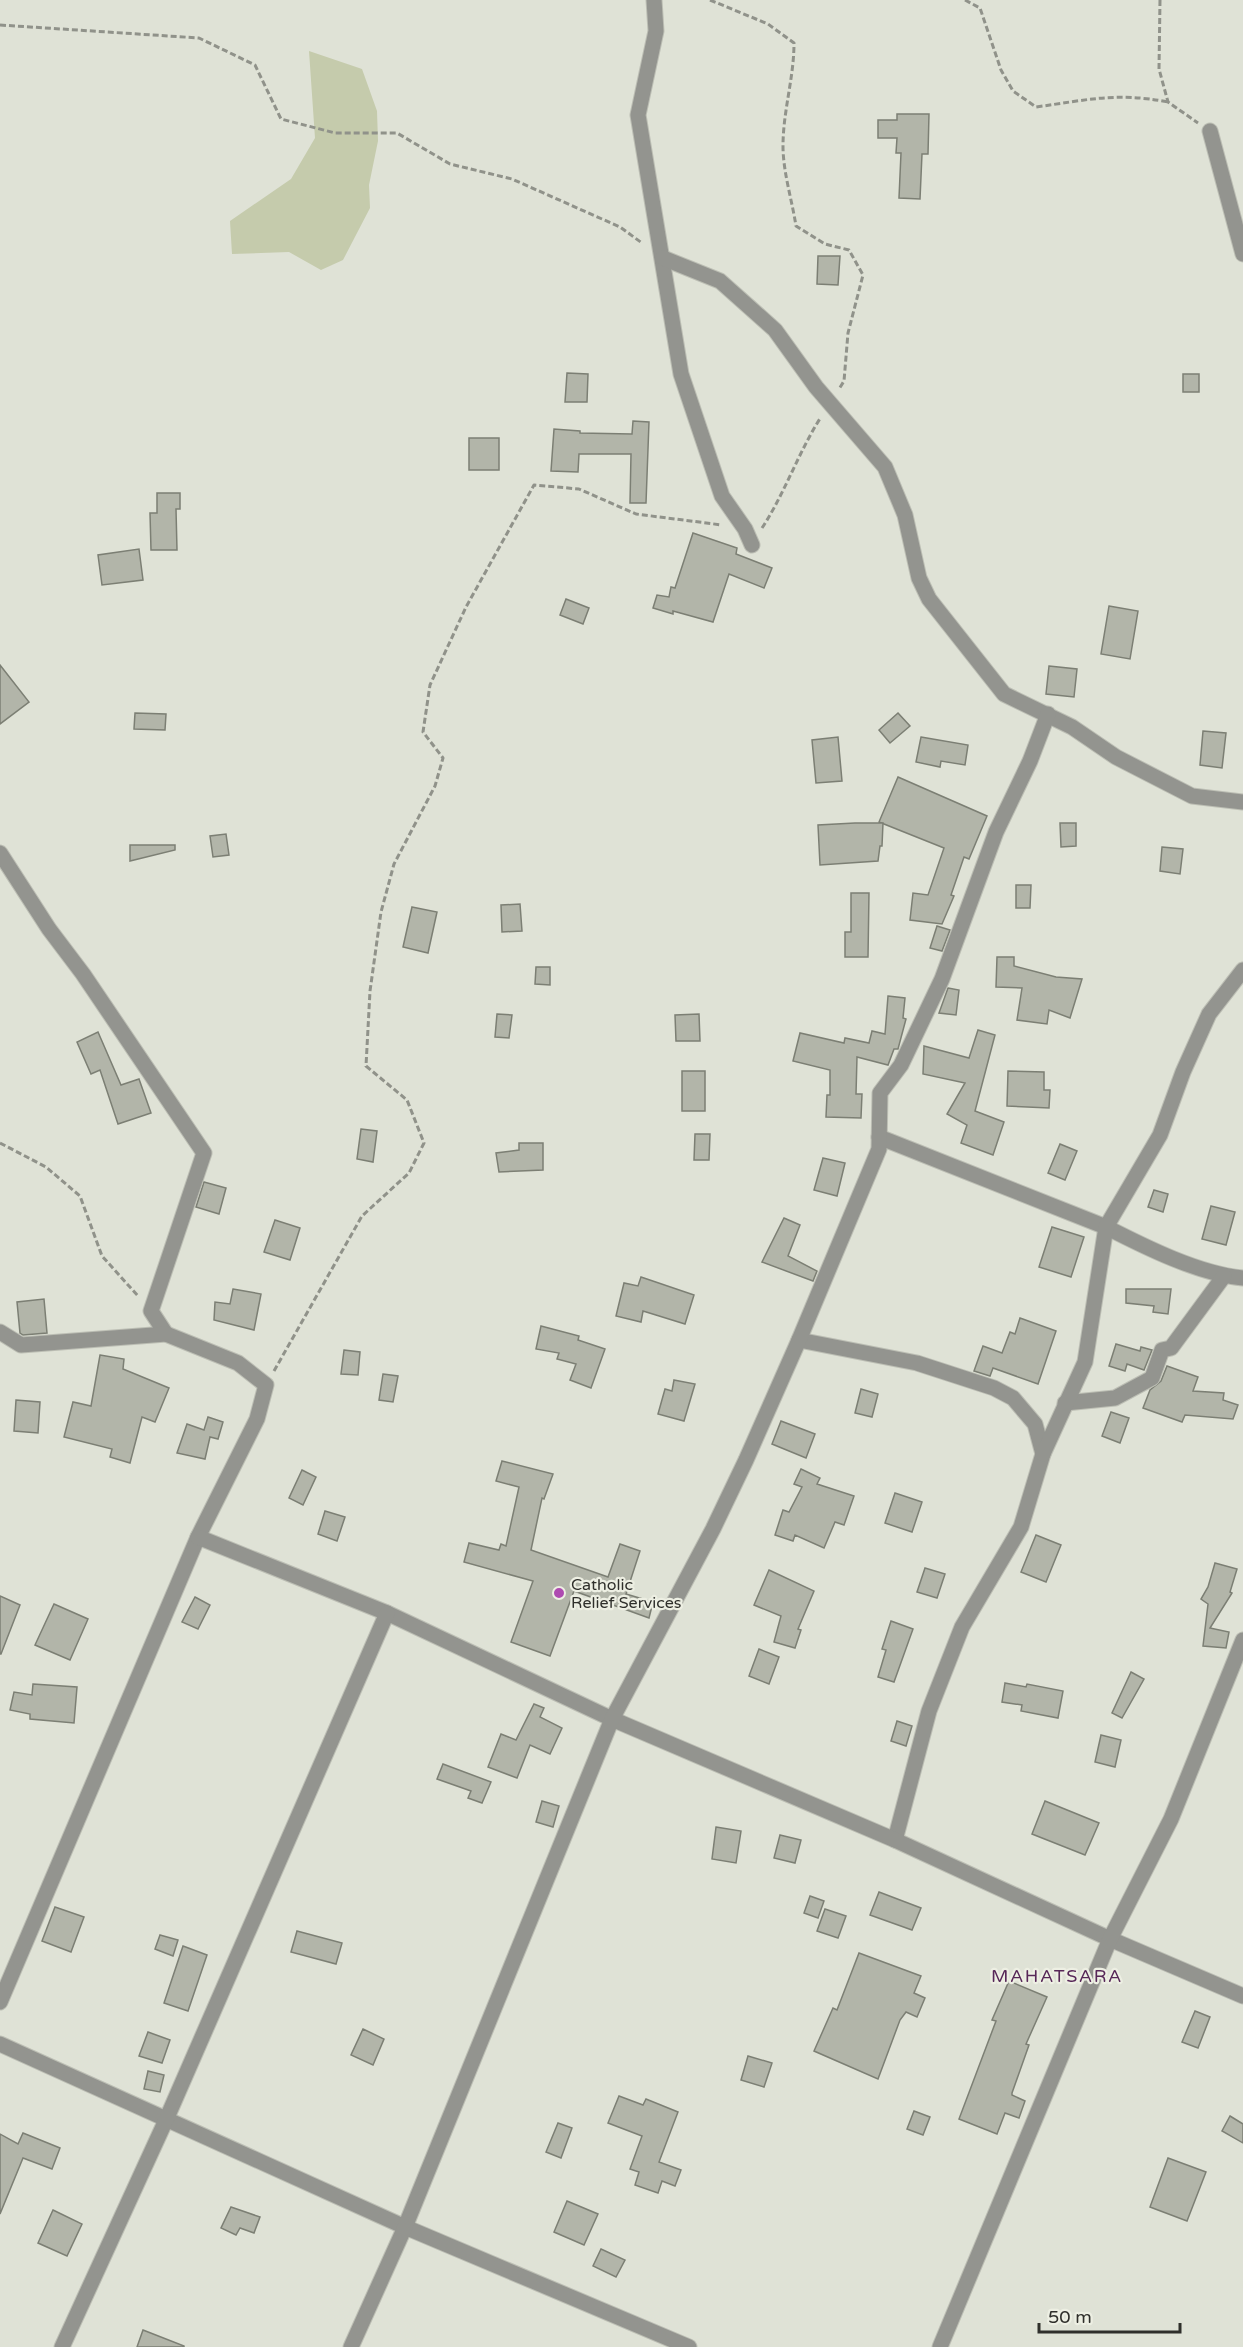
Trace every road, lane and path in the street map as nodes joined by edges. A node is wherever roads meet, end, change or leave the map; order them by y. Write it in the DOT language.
graph roads {
  1 [pos="654,0"];
  2 [pos="710,0"];
  3 [pos="966,0"];
  4 [pos="1160,0"];
  5 [pos="0,25"];
  6 [pos="1168,102"];
  7 [pos="1210,131"];
  8 [pos="1243,254"];
  9 [pos="663,258"];
  10 [pos="830,402"];
  11 [pos="745,529"];
  12 [pos="752,544"];
  13 [pos="1048,714"];
  14 [pos="1243,802"];
  15 [pos="0,853"];
  16 [pos="1243,970"];
  17 [pos="879,1137"];
  18 [pos="0,1143"];
  19 [pos="1106,1227"];
  20 [pos="1224,1276"];
  21 [pos="1243,1278"];
  22 [pos="151,1311"];
  23 [pos="0,1332"];
  24 [pos="166,1334"];
  25 [pos="799,1340"];
  26 [pos="266,1385"];
  27 [pos="1065,1403"];
  28 [pos="1043,1454"];
  29 [pos="198,1537"];
  30 [pos="387,1613"];
  31 [pos="1243,1640"];
  32 [pos="612,1719"];
  33 [pos="896,1840"];
  34 [pos="1110,1939"];
  35 [pos="1243,1996"];
  36 [pos="0,2002"];
  37 [pos="0,2044"];
  38 [pos="166,2120"];
  39 [pos="405,2227"];
  40 [pos="62,2347"];
  41 [pos="351,2347"];
  42 [pos="689,2347"];
  43 [pos="940,2347"];
  1 -- 9 [label="street"];
  2 -- 10 [label="path"];
  3 -- 6 [label="path"];
  4 -- 6 [label="path"];
  5 -- 9 [label="path"];
  6 -- 7 [label="path"];
  7 -- 8 [label="street"];
  9 -- 10 [label="street"];
  9 -- 11 [label="street"];
  10 -- 12 [label="path"];
  10 -- 13 [label="street"];
  11 -- 12 [label="street"];
  11 -- 26 [label="path"];
  13 -- 14 [label="street"];
  13 -- 17 [label="street"];
  15 -- 22 [label="street"];
  16 -- 19 [label="street"];
  17 -- 19 [label="street"];
  17 -- 25 [label="street"];
  18 -- 22 [label="path"];
  19 -- 20 [label="street"];
  19 -- 27 [label="street"];
  20 -- 21 [label="street"];
  20 -- 27 [label="street"];
  22 -- 24 [label="street"];
  23 -- 24 [label="street"];
  24 -- 26 [label="street"];
  25 -- 28 [label="street"];
  25 -- 32 [label="street"];
  26 -- 29 [label="street"];
  27 -- 28 [label="street"];
  28 -- 33 [label="street"];
  29 -- 30 [label="street"];
  29 -- 36 [label="street"];
  30 -- 32 [label="street"];
  30 -- 38 [label="street"];
  31 -- 34 [label="street"];
  32 -- 33 [label="street"];
  32 -- 39 [label="street"];
  33 -- 34 [label="street"];
  34 -- 35 [label="street"];
  34 -- 43 [label="street"];
  37 -- 38 [label="street"];
  38 -- 39 [label="street"];
  38 -- 40 [label="street"];
  39 -- 41 [label="street"];
  39 -- 42 [label="street"];
}
